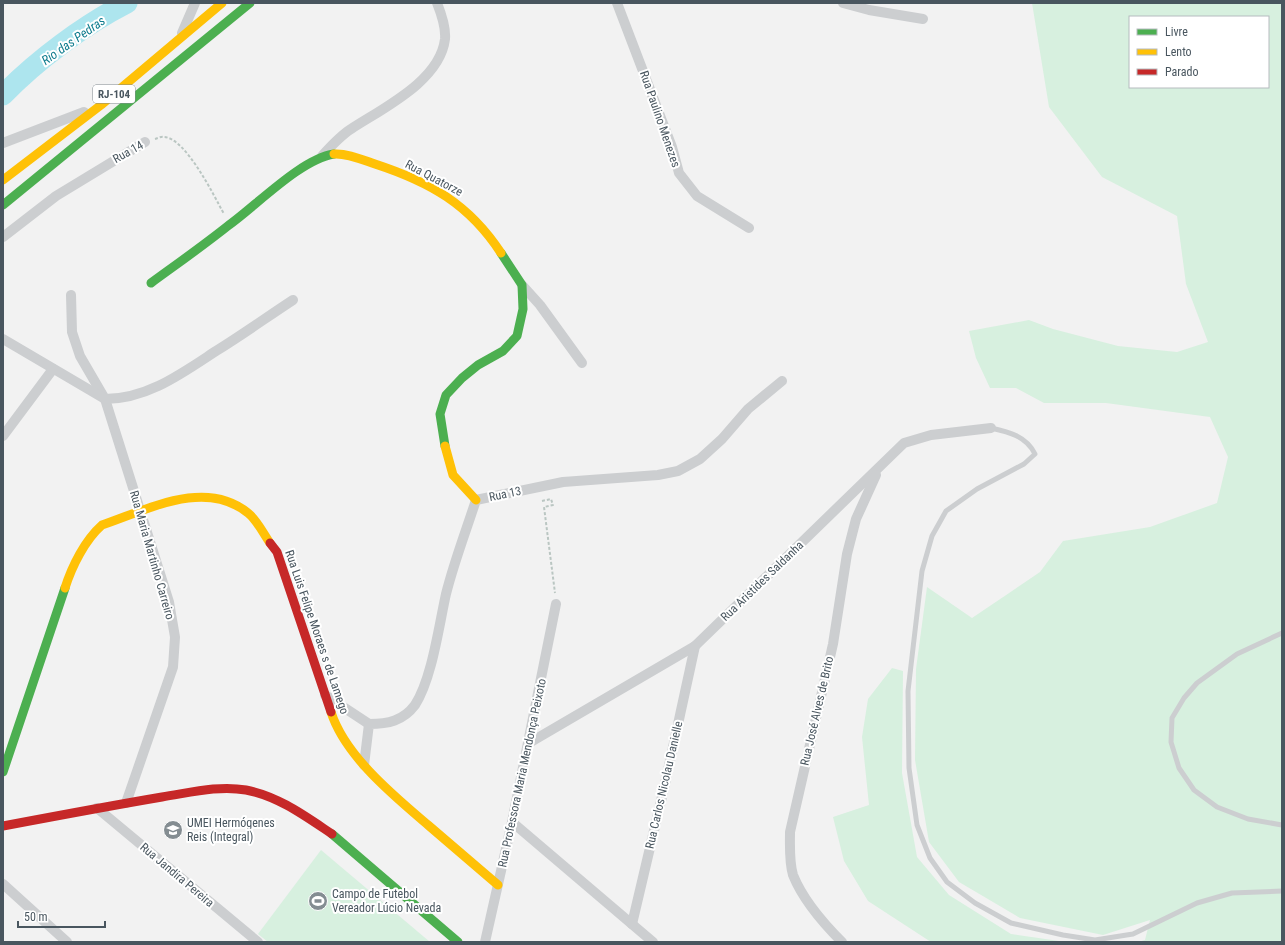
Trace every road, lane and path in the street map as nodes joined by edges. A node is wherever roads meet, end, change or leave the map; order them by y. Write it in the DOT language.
graph roads {
  1 [pos="195,3"];
  2 [pos="222,3"];
  3 [pos="250,3"];
  4 [pos="438,3"];
  5 [pos="618,3"];
  6 [pos="843,3"];
  7 [pos="923,19"];
  8 [pos="180,36"];
  9 [pos="101,105"];
  10 [pos="145,142"];
  11 [pos="3,143"];
  12 [pos="322,156"];
  13 [pos="3,180"];
  14 [pos="3,205"];
  15 [pos="230,225"];
  16 [pos="749,228"];
  17 [pos="3,237"];
  18 [pos="151,283"];
  19 [pos="522,285"];
  20 [pos="71,295"];
  21 [pos="293,300"];
  22 [pos="3,339"];
  23 [pos="582,363"];
  24 [pos="53,369"];
  25 [pos="782,381"];
  26 [pos="105,399"];
  27 [pos="990,428"];
  28 [pos="3,436"];
  29 [pos="878,470"];
  30 [pos="476,500"];
  31 [pos="542,501"];
  32 [pos="140,511"];
  33 [pos="556,604"];
  34 [pos="1282,633"];
  35 [pos="695,646"];
  36 [pos="325,695"];
  37 [pos="369,724"];
  38 [pos="529,743"];
  39 [pos="364,765"];
  40 [pos="3,772"];
  41 [pos="126,803"];
  42 [pos="97,808"];
  43 [pos="512,822"];
  44 [pos="1282,825"];
  45 [pos="3,826"];
  46 [pos="3,884"];
  47 [pos="498,885"];
  48 [pos="1282,891"];
  49 [pos="632,924"];
  50 [pos="67,942"];
  51 [pos="258,942"];
  52 [pos="458,942"];
  53 [pos="485,942"];
  54 [pos="653,942"];
  55 [pos="842,942"];
  1 -- 8 [label="street"];
  2 -- 8 [label="main road, RJ-104"];
  3 -- 14 [label="main road, RJ-104"];
  4 -- 12 [label="street"];
  5 -- 16 [label="street, Rua Paulino Menezes"];
  6 -- 7 [label="street"];
  8 -- 9 [label="main road, RJ-104"];
  9 -- 11 [label="street"];
  9 -- 13 [label="main road, RJ-104"];
  10 -- 15 [label="path, Rua 14"];
  10 -- 17 [label="street, Rua 14"];
  12 -- 15 [label="main road, Rua Quatorze"];
  12 -- 19 [label="main road, Rua Quatorze"];
  15 -- 18 [label="main road, Rua Quatorze"];
  19 -- 23 [label="street"];
  19 -- 30 [label="main road"];
  20 -- 26 [label="street, Rua Maria Martinho Carreiro"];
  21 -- 26 [label="street"];
  22 -- 24 [label="street"];
  24 -- 26 [label="street"];
  24 -- 28 [label="street"];
  25 -- 30 [label="street, Rua 13"];
  26 -- 32 [label="street, Rua Maria Martinho Carreiro"];
  27 -- 29 [label="street, Rua Aristides Saldanha"];
  27 -- 48 [label="lane"];
  29 -- 35 [label="street, Rua Aristides Saldanha"];
  29 -- 55 [label="street, Rua José Alves de Brito"];
  30 -- 37 [label="street, Rua 13"];
  31 -- 33 [label="path"];
  32 -- 36 [label="main road, Rua Luis Felipe Moraes s de Lamego"];
  32 -- 40 [label="main road, Rua Luis Felipe Moraes s de Lamego"];
  32 -- 41 [label="street, Rua Maria Martinho Carreiro"];
  33 -- 38 [label="street, Rua Professora Maria Mendonça Peixoto"];
  34 -- 44 [label="lane"];
  35 -- 38 [label="street, Rua Aristides Saldanha"];
  35 -- 49 [label="street, Rua Carlos Nicolau Danielle"];
  36 -- 37 [label="street"];
  36 -- 39 [label="main road, Rua Luis Felipe Moraes s de Lamego"];
  37 -- 39 [label="street"];
  38 -- 43 [label="street, Rua Professora Maria Mendonça Peixoto"];
  39 -- 47 [label="main road, Rua Luis Felipe Moraes s de Lamego"];
  41 -- 42 [label="main road"];
  41 -- 52 [label="main road"];
  42 -- 45 [label="main road"];
  42 -- 51 [label="street, Rua Jandira Pereira"];
  43 -- 47 [label="street, Rua Professora Maria Mendonça Peixoto"];
  43 -- 49 [label="street"];
  46 -- 50 [label="street"];
  47 -- 53 [label="street, Rua Professora Maria Mendonça Peixoto"];
  49 -- 54 [label="street"];
}
